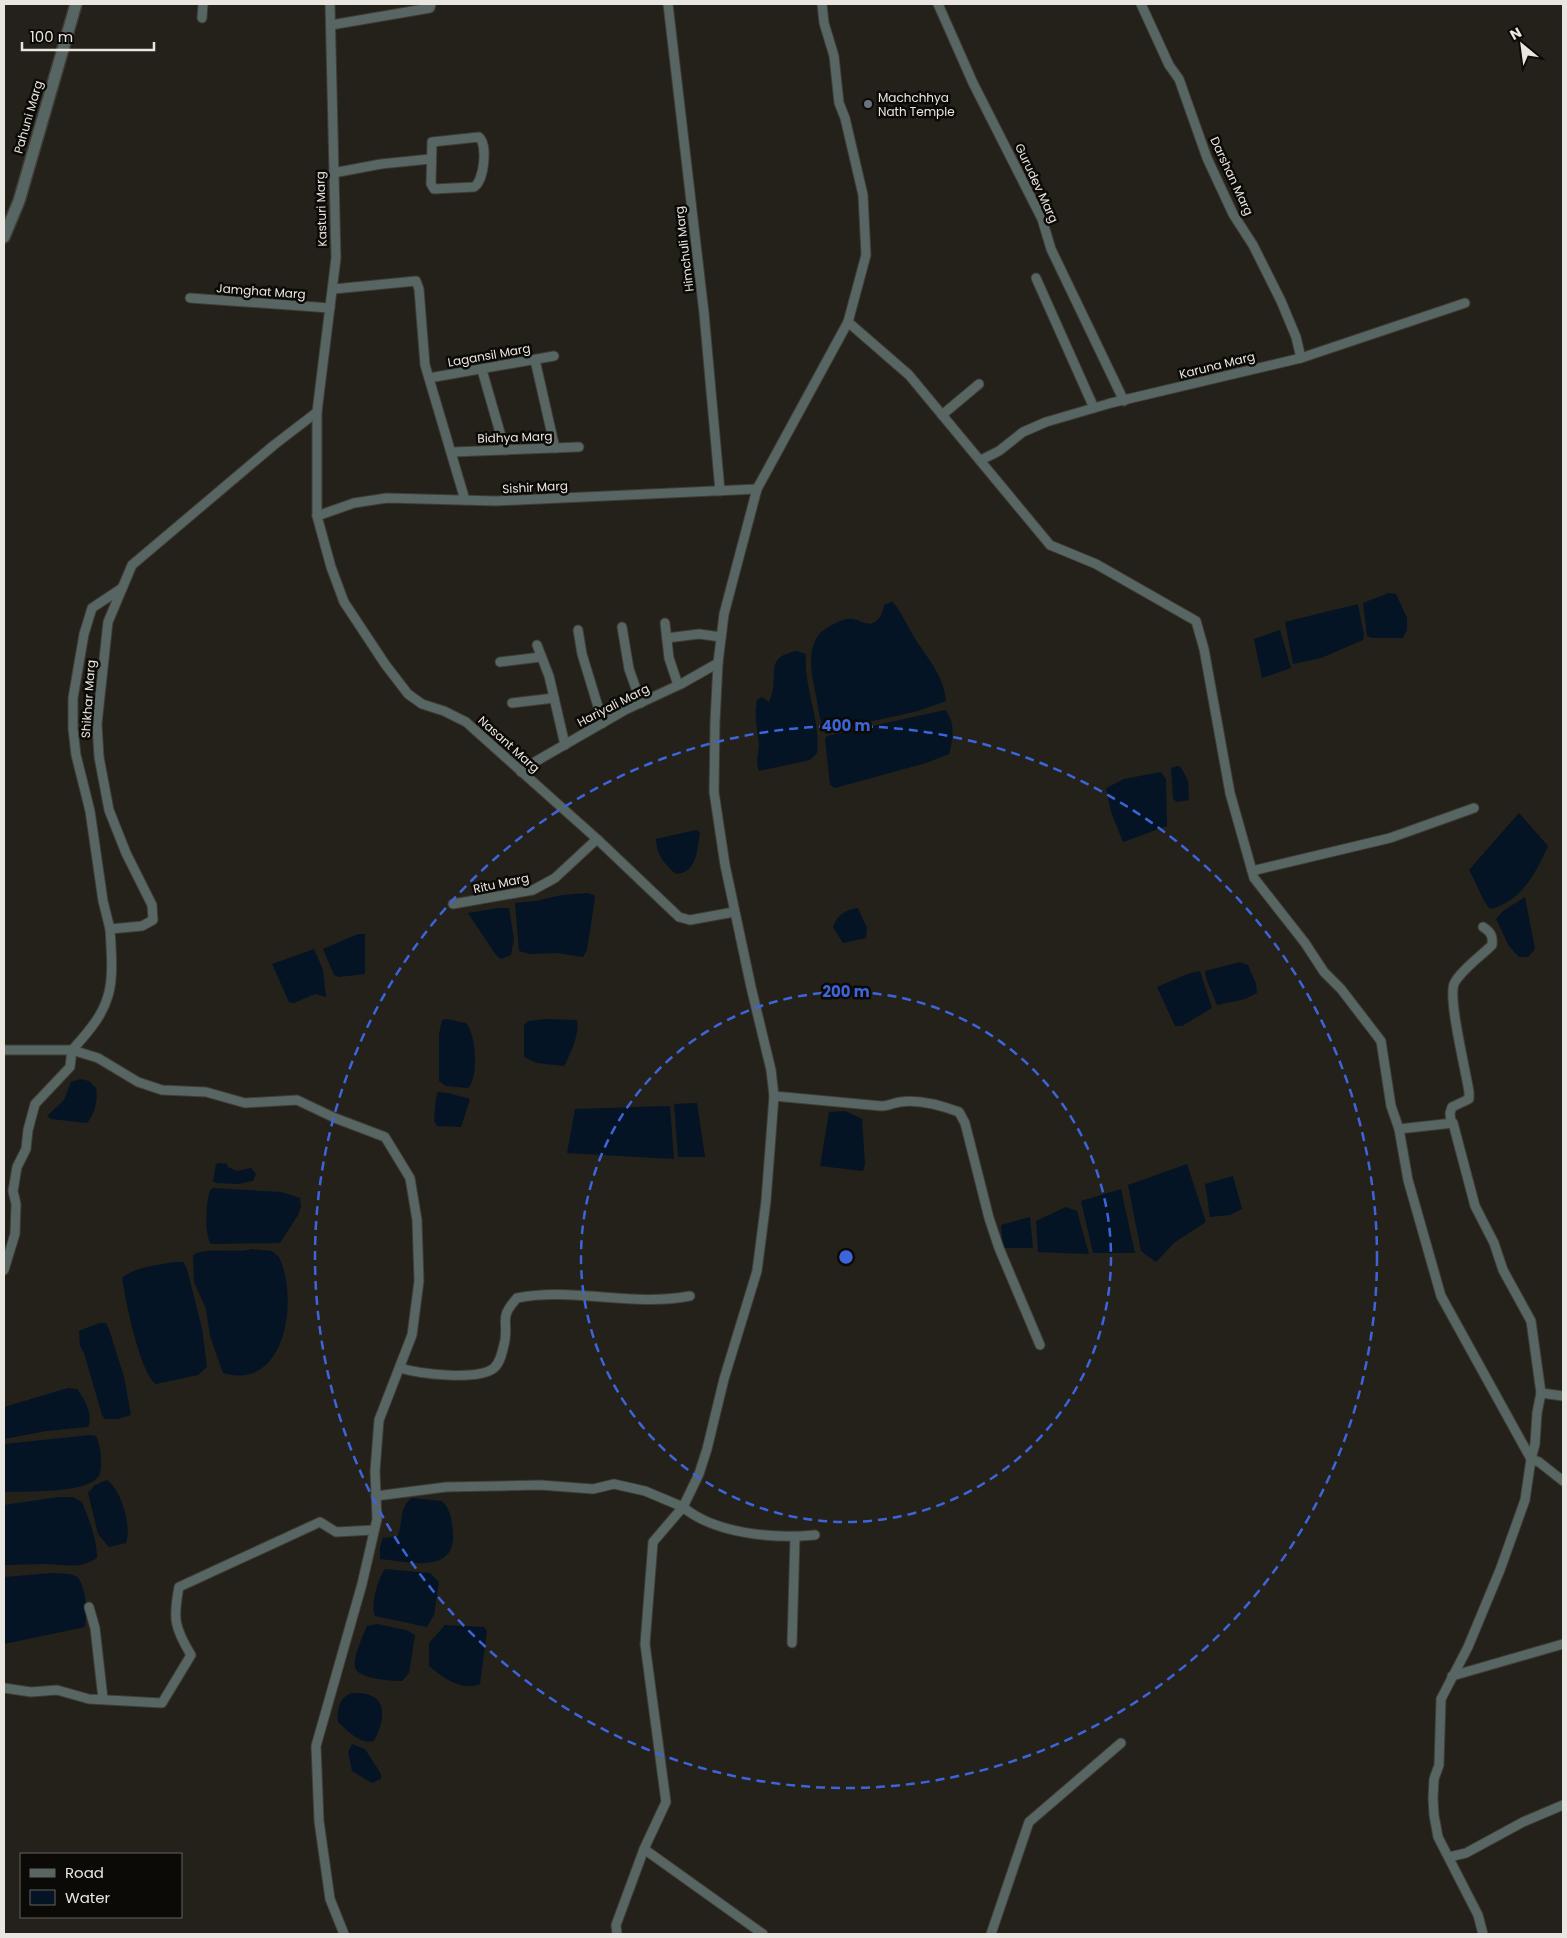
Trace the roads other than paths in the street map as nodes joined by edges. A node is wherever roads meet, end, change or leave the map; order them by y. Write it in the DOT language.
graph roads {
  1 [pos="76,4"];
  2 [pos="203,4"];
  3 [pos="330,4"];
  4 [pos="431,4"];
  5 [pos="668,4"];
  6 [pos="822,4"];
  7 [pos="938,4"];
  8 [pos="1141,4"];
  9 [pos="202,18"];
  10 [pos="331,25"];
  11 [pos="430,159"];
  12 [pos="333,173"];
  13 [pos="4,237"];
  14 [pos="1036,278"];
  15 [pos="334,289"];
  16 [pos="190,298"];
  17 [pos="1465,303"];
  18 [pos="330,308"];
  19 [pos="848,322"];
  20 [pos="554,356"];
  21 [pos="1301,358"];
  22 [pos="535,360"];
  23 [pos="482,370"];
  24 [pos="429,378"];
  25 [pos="979,384"];
  26 [pos="1124,401"];
  27 [pos="1094,408"];
  28 [pos="317,412"];
  29 [pos="942,415"];
  30 [pos="579,447"];
  31 [pos="555,448"];
  32 [pos="505,450"];
  33 [pos="453,452"];
  34 [pos="981,460"];
  35 [pos="757,489"];
  36 [pos="720,491"];
  37 [pos="464,500"];
  38 [pos="317,516"];
  39 [pos="122,588"];
  40 [pos="665,623"];
  41 [pos="622,627"];
  42 [pos="578,630"];
  43 [pos="721,636"];
  44 [pos="667,638"];
  45 [pos="537,645"];
  46 [pos="541,657"];
  47 [pos="500,662"];
  48 [pos="718,663"];
  49 [pos="678,685"];
  50 [pos="554,698"];
  51 [pos="512,703"];
  52 [pos="641,703"];
  53 [pos="603,723"];
  54 [pos="564,745"];
  55 [pos="521,772"];
  56 [pos="1474,808"];
  57 [pos="597,839"];
  58 [pos="1252,871"];
  59 [pos="453,904"];
  60 [pos="734,912"];
  61 [pos="1483,927"];
  62 [pos="110,929"];
  63 [pos="4,1050"];
  64 [pos="72,1050"];
  65 [pos="774,1096"];
  66 [pos="1451,1122"];
  67 [pos="1399,1128"];
  68 [pos="4,1270"];
  69 [pos="690,1296"];
  70 [pos="1040,1345"];
  71 [pos="400,1368"];
  72 [pos="1541,1392"];
  73 [pos="1563,1396"];
  74 [pos="1531,1459"];
  75 [pos="1563,1481"];
  76 [pos="376,1496"];
  77 [pos="683,1507"];
  78 [pos="374,1530"];
  79 [pos="815,1535"];
  80 [pos="795,1537"];
  81 [pos="89,1607"];
  82 [pos="792,1643"];
  83 [pos="1563,1644"];
  84 [pos="1452,1676"];
  85 [pos="4,1688"];
  86 [pos="103,1699"];
  87 [pos="1121,1743"];
  88 [pos="1563,1806"];
  89 [pos="644,1849"];
  90 [pos="1449,1857"];
  91 [pos="344,1934"];
  92 [pos="616,1934"];
  93 [pos="763,1934"];
  94 [pos="992,1934"];
  95 [pos="1483,1934"];
  1 -- 13 [label="street, Pahuni Marg"];
  2 -- 9 [label="street"];
  3 -- 10 [label="street, Kasturi Marg"];
  4 -- 10 [label="street"];
  5 -- 36 [label="street, Himchuli Marg"];
  6 -- 19 [label="street"];
  7 -- 26 [label="street, Gurudev Marg"];
  8 -- 21 [label="street, Darshan Marg"];
  10 -- 12 [label="street, Kasturi Marg"];
  11 -- 11 [label="street"];
  11 -- 12 [label="street"];
  12 -- 15 [label="street, Kasturi Marg"];
  14 -- 27 [label="street"];
  15 -- 18 [label="street, Kasturi Marg"];
  15 -- 24 [label="street"];
  16 -- 18 [label="street, Jamghat Marg"];
  17 -- 21 [label="street, Karuna Marg"];
  18 -- 28 [label="street, Kasturi Marg"];
  19 -- 29 [label="street"];
  19 -- 35 [label="street"];
  20 -- 22 [label="street, Lagansil Marg"];
  21 -- 26 [label="street, Karuna Marg"];
  22 -- 23 [label="street, Lagansil Marg"];
  22 -- 31 [label="street"];
  23 -- 24 [label="street, Lagansil Marg"];
  23 -- 32 [label="street"];
  24 -- 33 [label="street"];
  25 -- 29 [label="street"];
  26 -- 27 [label="street, Karuna Marg"];
  27 -- 34 [label="street, Karuna Marg"];
  28 -- 38 [label="street, Nasant Marg"];
  28 -- 39 [label="street, Shikhar Marg"];
  29 -- 34 [label="street"];
  30 -- 31 [label="street, Bidhya Marg"];
  31 -- 32 [label="street, Bidhya Marg"];
  32 -- 33 [label="street, Bidhya Marg"];
  33 -- 37 [label="street"];
  34 -- 58 [label="street"];
  35 -- 36 [label="street, Sishir Marg"];
  35 -- 43 [label="street"];
  36 -- 37 [label="street, Sishir Marg"];
  37 -- 38 [label="street, Sishir Marg"];
  38 -- 55 [label="street, Nasant Marg"];
  39 -- 62 [label="street"];
  39 -- 62 [label="street, Shikhar Marg"];
  40 -- 44 [label="street"];
  41 -- 52 [label="street"];
  42 -- 53 [label="street"];
  43 -- 44 [label="street"];
  43 -- 48 [label="street"];
  44 -- 49 [label="street"];
  45 -- 46 [label="street"];
  46 -- 47 [label="street"];
  46 -- 50 [label="street"];
  48 -- 49 [label="street, Hariyali Marg"];
  48 -- 60 [label="street"];
  49 -- 52 [label="street, Hariyali Marg"];
  50 -- 51 [label="street"];
  50 -- 54 [label="street"];
  52 -- 53 [label="street, Hariyali Marg"];
  53 -- 54 [label="street, Hariyali Marg"];
  54 -- 55 [label="street, Hariyali Marg"];
  55 -- 57 [label="street, Nasant Marg"];
  56 -- 58 [label="street"];
  57 -- 59 [label="street, Ritu Marg"];
  57 -- 60 [label="street, Nasant Marg"];
  58 -- 67 [label="street"];
  60 -- 65 [label="street"];
  61 -- 66 [label="street"];
  62 -- 64 [label="street"];
  63 -- 64 [label="street"];
  64 -- 68 [label="street"];
  64 -- 71 [label="street"];
  65 -- 70 [label="street"];
  65 -- 77 [label="street"];
  66 -- 67 [label="street"];
  66 -- 72 [label="street"];
  67 -- 74 [label="street"];
  69 -- 71 [label="street"];
  71 -- 76 [label="street"];
  72 -- 73 [label="street"];
  72 -- 74 [label="street"];
  74 -- 75 [label="street"];
  74 -- 84 [label="street"];
  76 -- 77 [label="street"];
  76 -- 78 [label="street"];
  77 -- 80 [label="street"];
  77 -- 89 [label="street"];
  78 -- 86 [label="street"];
  78 -- 91 [label="street"];
  79 -- 80 [label="street"];
  80 -- 82 [label="street"];
  81 -- 86 [label="street"];
  83 -- 84 [label="street"];
  84 -- 90 [label="street"];
  85 -- 86 [label="street"];
  87 -- 94 [label="street"];
  88 -- 90 [label="street"];
  89 -- 92 [label="street"];
  89 -- 93 [label="street"];
  90 -- 95 [label="street"];
}
